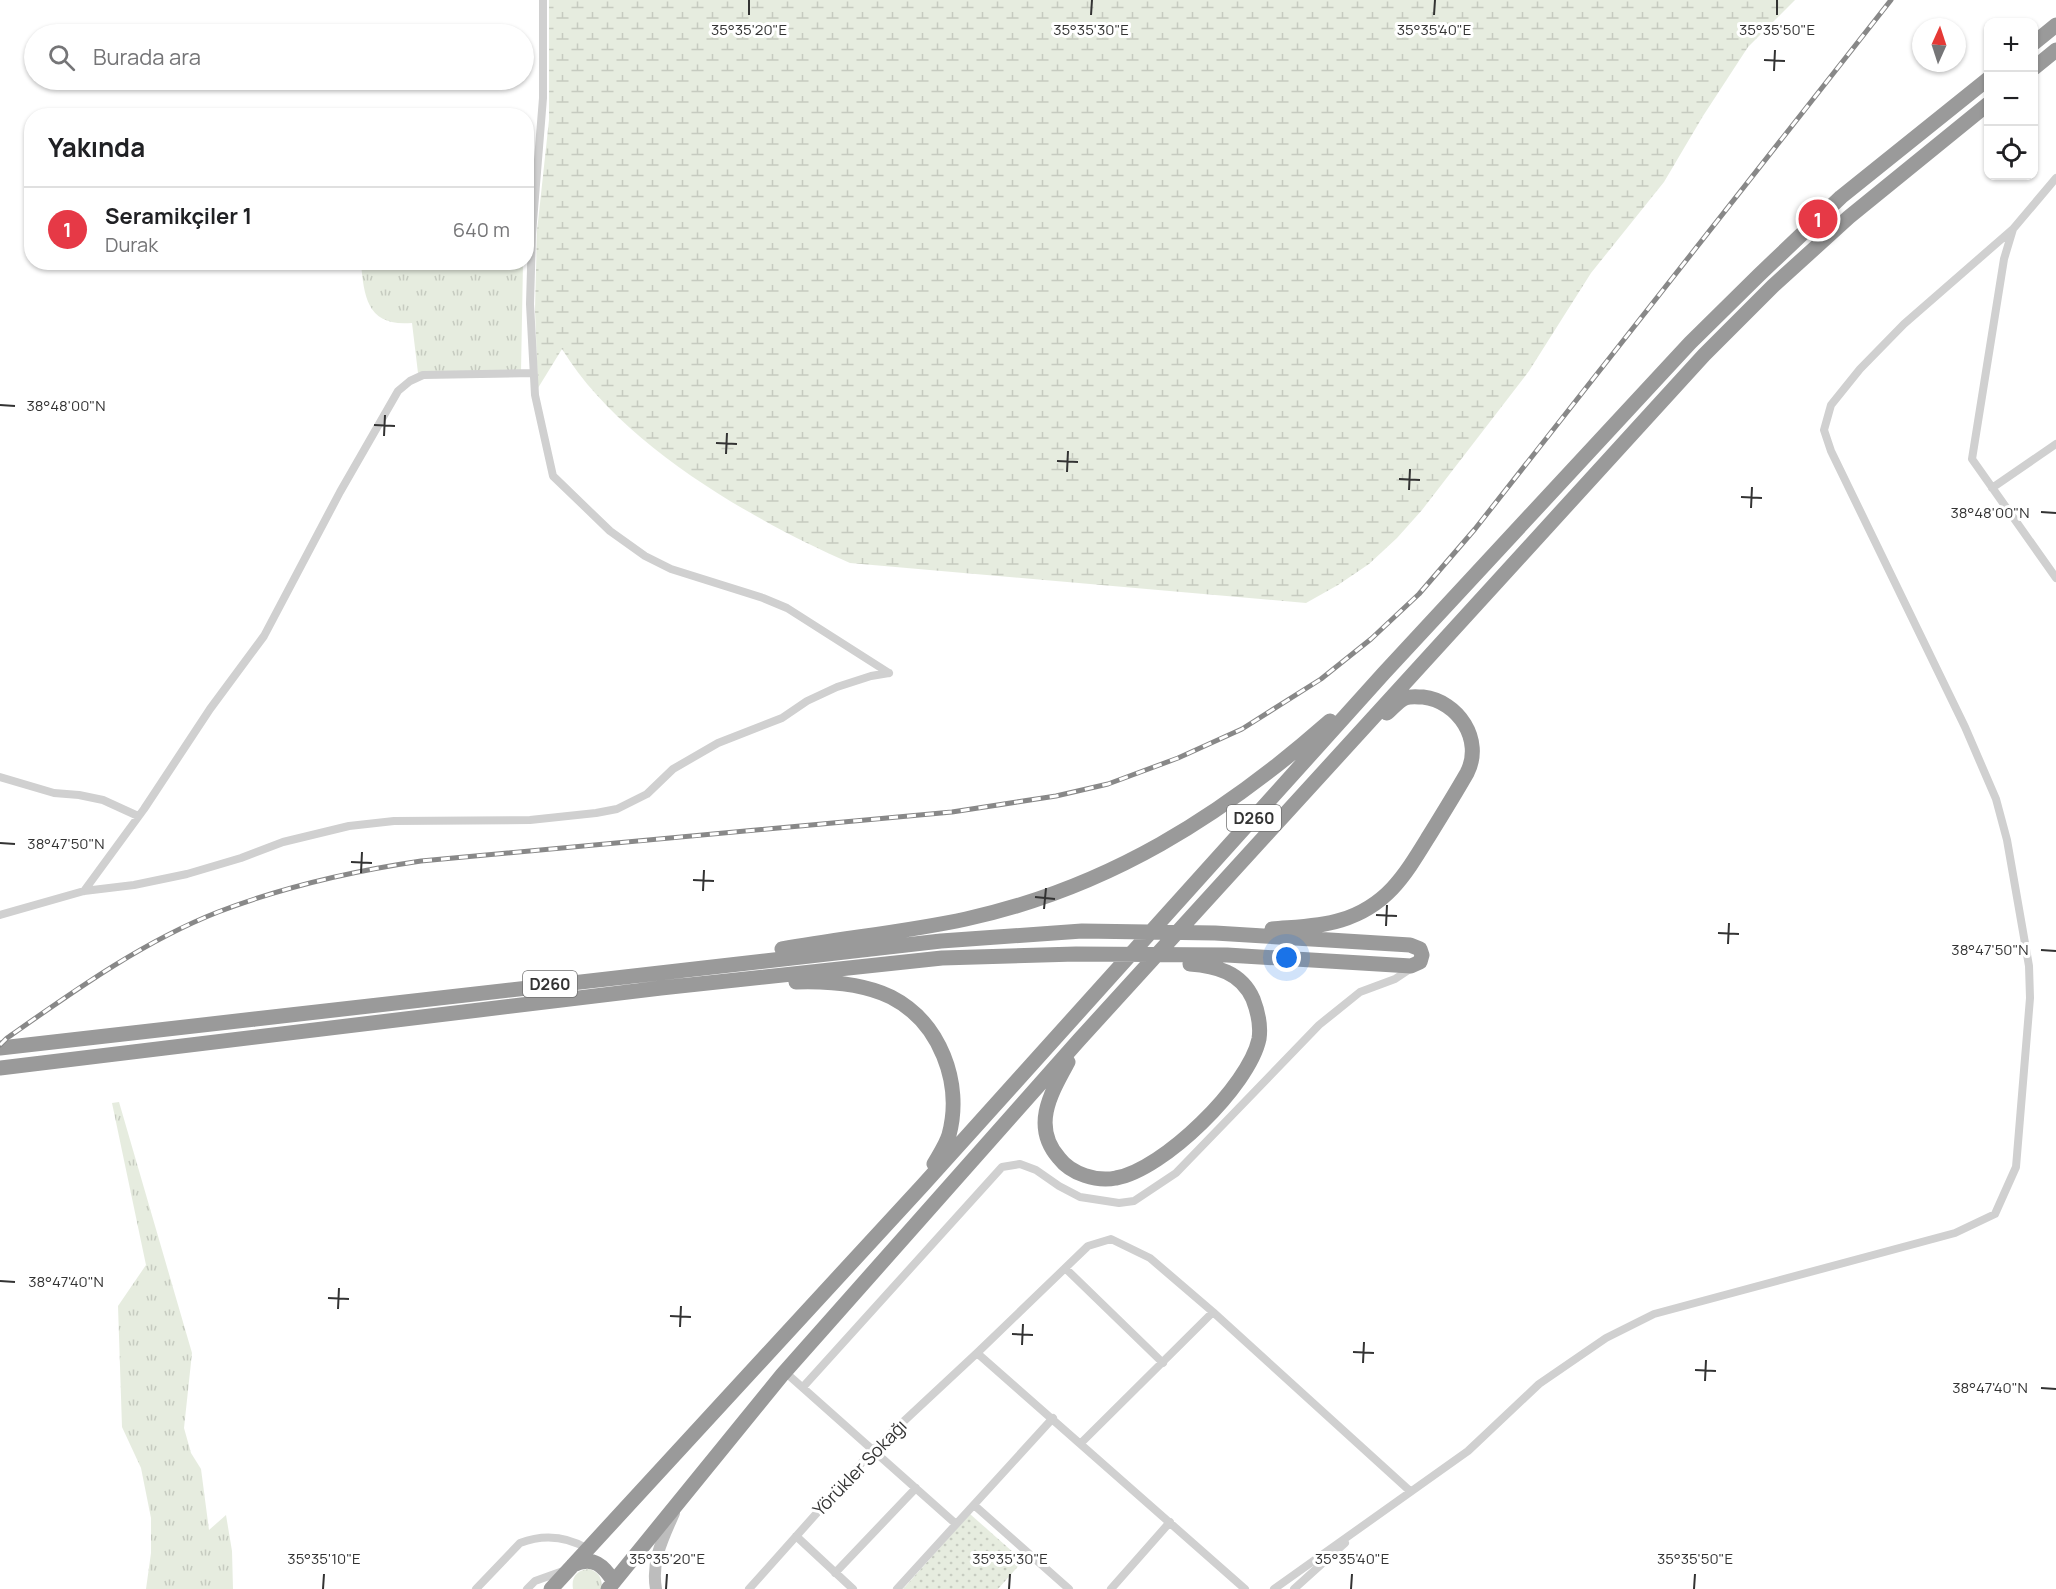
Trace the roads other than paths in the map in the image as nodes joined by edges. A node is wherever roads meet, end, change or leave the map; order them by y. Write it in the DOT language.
graph roads {
  1 [pos="543,0"];
  2 [pos="2056,25"];
  3 [pos="2038,40"];
  4 [pos="2056,50"];
  5 [pos="2038,65"];
  6 [pos="1984,83"];
  7 [pos="1984,108"];
  8 [pos="2056,178"];
  9 [pos="534,216"];
  10 [pos="2013,230"];
  11 [pos="530,270"];
  12 [pos="533,373"];
  13 [pos="2056,444"];
  14 [pos="1992,488"];
  15 [pos="2056,578"];
  16 [pos="1384,673"];
  17 [pos="1344,749"];
  18 [pos="0,777"];
  19 [pos="138,816"];
  20 [pos="84,891"];
  21 [pos="0,915"];
  22 [pos="1215,933"];
  23 [pos="1076,954"];
  24 [pos="1414,965"];
  25 [pos="657,972"];
  26 [pos="661,988"];
  27 [pos="1079,1040"];
  28 [pos="0,1048"];
  29 [pos="0,1068"];
  30 [pos="923,1185"];
  31 [pos="1065,1269"];
  32 [pos="1213,1312"];
  33 [pos="977,1353"];
  34 [pos="1163,1363"];
  35 [pos="785,1372"];
  36 [pos="802,1387"];
  37 [pos="1053,1418"];
  38 [pos="1081,1443"];
  39 [pos="874,1449"];
  40 [pos="916,1488"];
  41 [pos="1410,1491"];
  42 [pos="679,1502"];
  43 [pos="974,1505"];
  44 [pos="1382,1510"];
  45 [pos="1170,1522"];
  46 [pos="956,1524"];
  47 [pos="796,1536"];
  48 [pos="588,1549"];
  49 [pos="569,1569"];
  50 [pos="835,1573"];
  51 [pos="614,1587"];
  52 [pos="476,1589"];
  53 [pos="527,1589"];
  54 [pos="551,1589"];
  55 [pos="564,1589"];
  56 [pos="656,1589"];
  57 [pos="749,1589"];
  58 [pos="853,1589"];
  59 [pos="897,1589"];
  60 [pos="1069,1589"];
  61 [pos="1111,1589"];
  62 [pos="1245,1589"];
  63 [pos="1274,1589"];
  64 [pos="1294,1589"];
  1 -- 9 [label="street"];
  2 -- 3 [label="highway"];
  4 -- 5 [label="highway"];
  6 -- 16 [label="highway, D260"];
  7 -- 17 [label="highway, D260"];
  8 -- 10 [label="street"];
  10 -- 14 [label="street"];
  10 -- 41 [label="street"];
  11 -- 12 [label="street"];
  12 -- 19 [label="street"];
  12 -- 20 [label="street"];
  13 -- 14 [label="street"];
  14 -- 15 [label="street"];
  16 -- 25 [label="highway"];
  16 -- 30 [label="highway, D260"];
  17 -- 22 [label="highway"];
  17 -- 27 [label="highway, D260"];
  18 -- 19 [label="street"];
  19 -- 20 [label="street"];
  20 -- 21 [label="street"];
  22 -- 24 [label="highway"];
  22 -- 25 [label="highway, D260"];
  23 -- 24 [label="highway"];
  23 -- 26 [label="highway, D260"];
  23 -- 27 [label="highway"];
  24 -- 36 [label="street"];
  25 -- 28 [label="highway, D260"];
  26 -- 29 [label="highway, D260"];
  26 -- 30 [label="highway"];
  27 -- 35 [label="highway, D260"];
  30 -- 48 [label="highway, D260"];
  31 -- 32 [label="street, Yörükler Sokağı"];
  31 -- 33 [label="street, Yörükler Sokağı"];
  31 -- 34 [label="street"];
  32 -- 34 [label="street"];
  32 -- 41 [label="street, Yörükler Sokağı"];
  33 -- 37 [label="street"];
  33 -- 39 [label="street, Yörükler Sokağı"];
  34 -- 38 [label="street"];
  35 -- 36 [label="street"];
  35 -- 42 [label="highway, D260"];
  36 -- 39 [label="street"];
  37 -- 38 [label="street"];
  37 -- 43 [label="street"];
  38 -- 45 [label="street"];
  39 -- 40 [label="street"];
  39 -- 47 [label="street, Yörükler Sokağı"];
  40 -- 46 [label="street"];
  40 -- 50 [label="street"];
  41 -- 44 [label="street"];
  42 -- 51 [label="highway, D260"];
  42 -- 56 [label="street"];
  43 -- 46 [label="street"];
  43 -- 60 [label="street"];
  44 -- 63 [label="street"];
  44 -- 64 [label="street"];
  45 -- 61 [label="street"];
  45 -- 62 [label="street"];
  46 -- 59 [label="street"];
  47 -- 50 [label="street"];
  47 -- 57 [label="street, Yörükler Sokağı"];
  48 -- 49 [label="highway, D260"];
  48 -- 52 [label="street"];
  49 -- 51 [label="highway"];
  49 -- 53 [label="street"];
  49 -- 54 [label="highway, D260"];
  49 -- 55 [label="highway"];
  50 -- 58 [label="street"];
}
